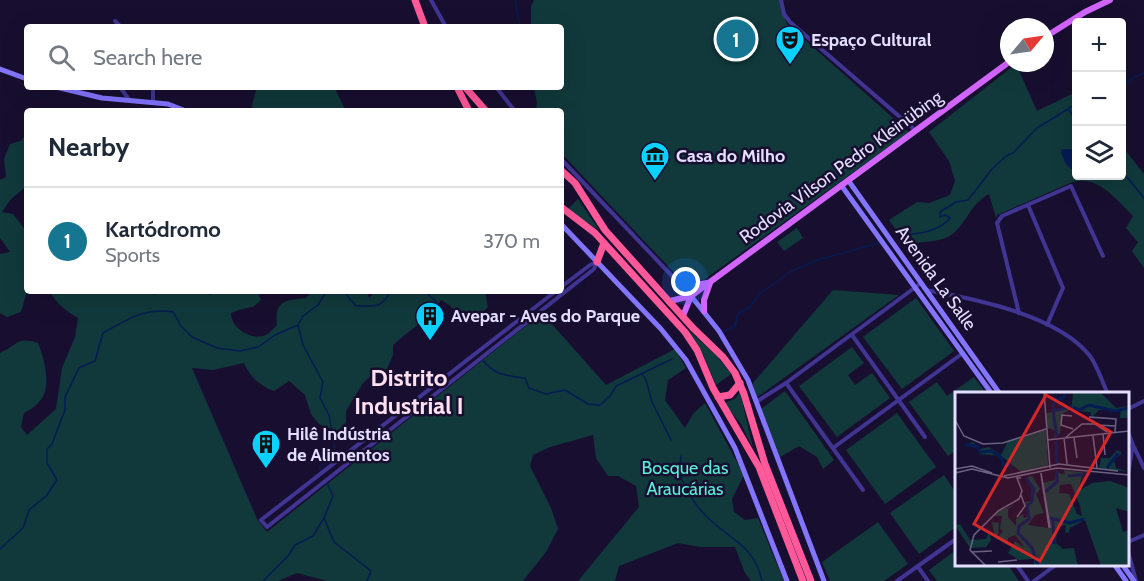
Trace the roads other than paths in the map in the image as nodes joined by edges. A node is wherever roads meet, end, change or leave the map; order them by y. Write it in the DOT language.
graph roads {
  1 [pos="415,0"];
  2 [pos="431,0"];
  3 [pos="781,0"];
  4 [pos="1110,0"];
  5 [pos="115,21"];
  6 [pos="118,24"];
  7 [pos="424,24"];
  8 [pos="444,24"];
  9 [pos="1054,31"];
  10 [pos="0,69"];
  11 [pos="1000,69"];
  12 [pos="24,78"];
  13 [pos="69,90"];
  14 [pos="122,90"];
  15 [pos="153,90"];
  16 [pos="458,90"];
  17 [pos="468,90"];
  18 [pos="498,90"];
  19 [pos="130,101"];
  20 [pos="153,102"];
  21 [pos="178,108"];
  22 [pos="468,108"];
  23 [pos="483,108"];
  24 [pos="513,108"];
  25 [pos="915,130"];
  26 [pos="564,162"];
  27 [pos="564,173"];
  28 [pos="848,180"];
  29 [pos="841,186"];
  30 [pos="1028,205"];
  31 [pos="564,209"];
  32 [pos="564,227"];
  33 [pos="604,243"];
  34 [pos="614,254"];
  35 [pos="1103,256"];
  36 [pos="597,262"];
  37 [pos="711,282"];
  38 [pos="921,283"];
  39 [pos="679,284"];
  40 [pos="564,285"];
  41 [pos="915,288"];
  42 [pos="926,290"];
  43 [pos="564,293"];
  44 [pos="552,294"];
  45 [pos="562,294"];
  46 [pos="691,296"];
  47 [pos="670,301"];
  48 [pos="704,311"];
  49 [pos="1019,313"];
  50 [pos="683,316"];
  51 [pos="1047,325"];
  52 [pos="852,335"];
  53 [pos="964,353"];
  54 [pos="978,367"];
  55 [pos="740,383"];
  56 [pos="786,383"];
  57 [pos="992,392"];
  58 [pos="999,392"];
  59 [pos="1108,392"];
  60 [pos="718,397"];
  61 [pos="898,400"];
  62 [pos="1144,401"];
  63 [pos="756,402"];
  64 [pos="1129,408"];
  65 [pos="925,437"];
  66 [pos="1129,438"];
  67 [pos="1133,445"];
  68 [pos="833,448"];
  69 [pos="1129,468"];
  70 [pos="1144,468"];
  71 [pos="863,490"];
  72 [pos="1144,535"];
  73 [pos="955,540"];
  74 [pos="1129,542"];
  75 [pos="1129,555"];
  76 [pos="1017,566"];
  77 [pos="1054,566"];
  78 [pos="1115,566"];
  79 [pos="1124,566"];
  80 [pos="918,567"];
  81 [pos="787,581"];
  82 [pos="802,581"];
  83 [pos="811,581"];
  84 [pos="824,581"];
  85 [pos="897,581"];
  86 [pos="928,581"];
  87 [pos="1028,581"];
  88 [pos="1034,581"];
  89 [pos="1126,581"];
  90 [pos="1135,581"];
  1 -- 7 [label="highway"];
  2 -- 8 [label="street"];
  3 -- 25 [label="street"];
  4 -- 9 [label="main road"];
  5 -- 6 [label="street"];
  10 -- 12 [label="street"];
  11 -- 25 [label="main road, Rodovia Vilson Pedro Kleinübing"];
  13 -- 19 [label="street"];
  14 -- 19 [label="street"];
  15 -- 20 [label="street"];
  16 -- 22 [label="highway"];
  17 -- 23 [label="highway"];
  18 -- 24 [label="street"];
  19 -- 20 [label="street"];
  20 -- 21 [label="street"];
  25 -- 28 [label="main road, Rodovia Vilson Pedro Kleinübing"];
  26 -- 39 [label="street"];
  27 -- 47 [label="highway"];
  28 -- 29 [label="main road, Rodovia Vilson Pedro Kleinübing"];
  28 -- 38 [label="street, Avenida La Salle"];
  29 -- 37 [label="main road, Rodovia Vilson Pedro Kleinübing"];
  29 -- 41 [label="street, Avenida La Salle"];
  30 -- 35 [label="street"];
  30 -- 49 [label="street"];
  30 -- 51 [label="street"];
  31 -- 33 [label="highway"];
  32 -- 36 [label="street"];
  33 -- 34 [label="highway"];
  33 -- 36 [label="highway"];
  34 -- 36 [label="highway"];
  34 -- 60 [label="highway"];
  36 -- 40 [label="street"];
  36 -- 43 [label="street"];
  36 -- 81 [label="street"];
  37 -- 39 [label="main road"];
  37 -- 46 [label="main road, Rodovia Vilson Pedro Kleinübing"];
  37 -- 48 [label="main road"];
  38 -- 41 [label="street"];
  38 -- 42 [label="street, Avenida La Salle"];
  39 -- 46 [label="street"];
  41 -- 52 [label="street"];
  41 -- 53 [label="street, Avenida La Salle"];
  42 -- 49 [label="street"];
  42 -- 54 [label="street, Avenida La Salle"];
  44 -- 45 [label="street"];
  46 -- 47 [label="main road, Rodovia Vilson Pedro Kleinübing"];
  46 -- 48 [label="street"];
  46 -- 50 [label="main road"];
  47 -- 50 [label="highway"];
  48 -- 63 [label="street"];
  49 -- 51 [label="street"];
  50 -- 55 [label="highway"];
  51 -- 59 [label="street"];
  52 -- 56 [label="street"];
  52 -- 61 [label="street"];
  53 -- 54 [label="street, Avenida La Salle"];
  53 -- 61 [label="street"];
  54 -- 57 [label="street, Avenida La Salle"];
  54 -- 58 [label="street, Avenida La Salle"];
  55 -- 60 [label="highway"];
  55 -- 83 [label="highway"];
  56 -- 63 [label="street"];
  56 -- 68 [label="street"];
  60 -- 82 [label="highway"];
  61 -- 65 [label="street"];
  61 -- 68 [label="street"];
  62 -- 64 [label="street"];
  63 -- 84 [label="street"];
  66 -- 67 [label="street"];
  67 -- 69 [label="street"];
  67 -- 70 [label="street"];
  68 -- 71 [label="street"];
  72 -- 74 [label="street"];
  73 -- 80 [label="street"];
  75 -- 90 [label="street"];
  76 -- 87 [label="street"];
  77 -- 88 [label="street"];
  78 -- 89 [label="street"];
  79 -- 90 [label="street"];
  80 -- 85 [label="street"];
  80 -- 86 [label="street"];
}
